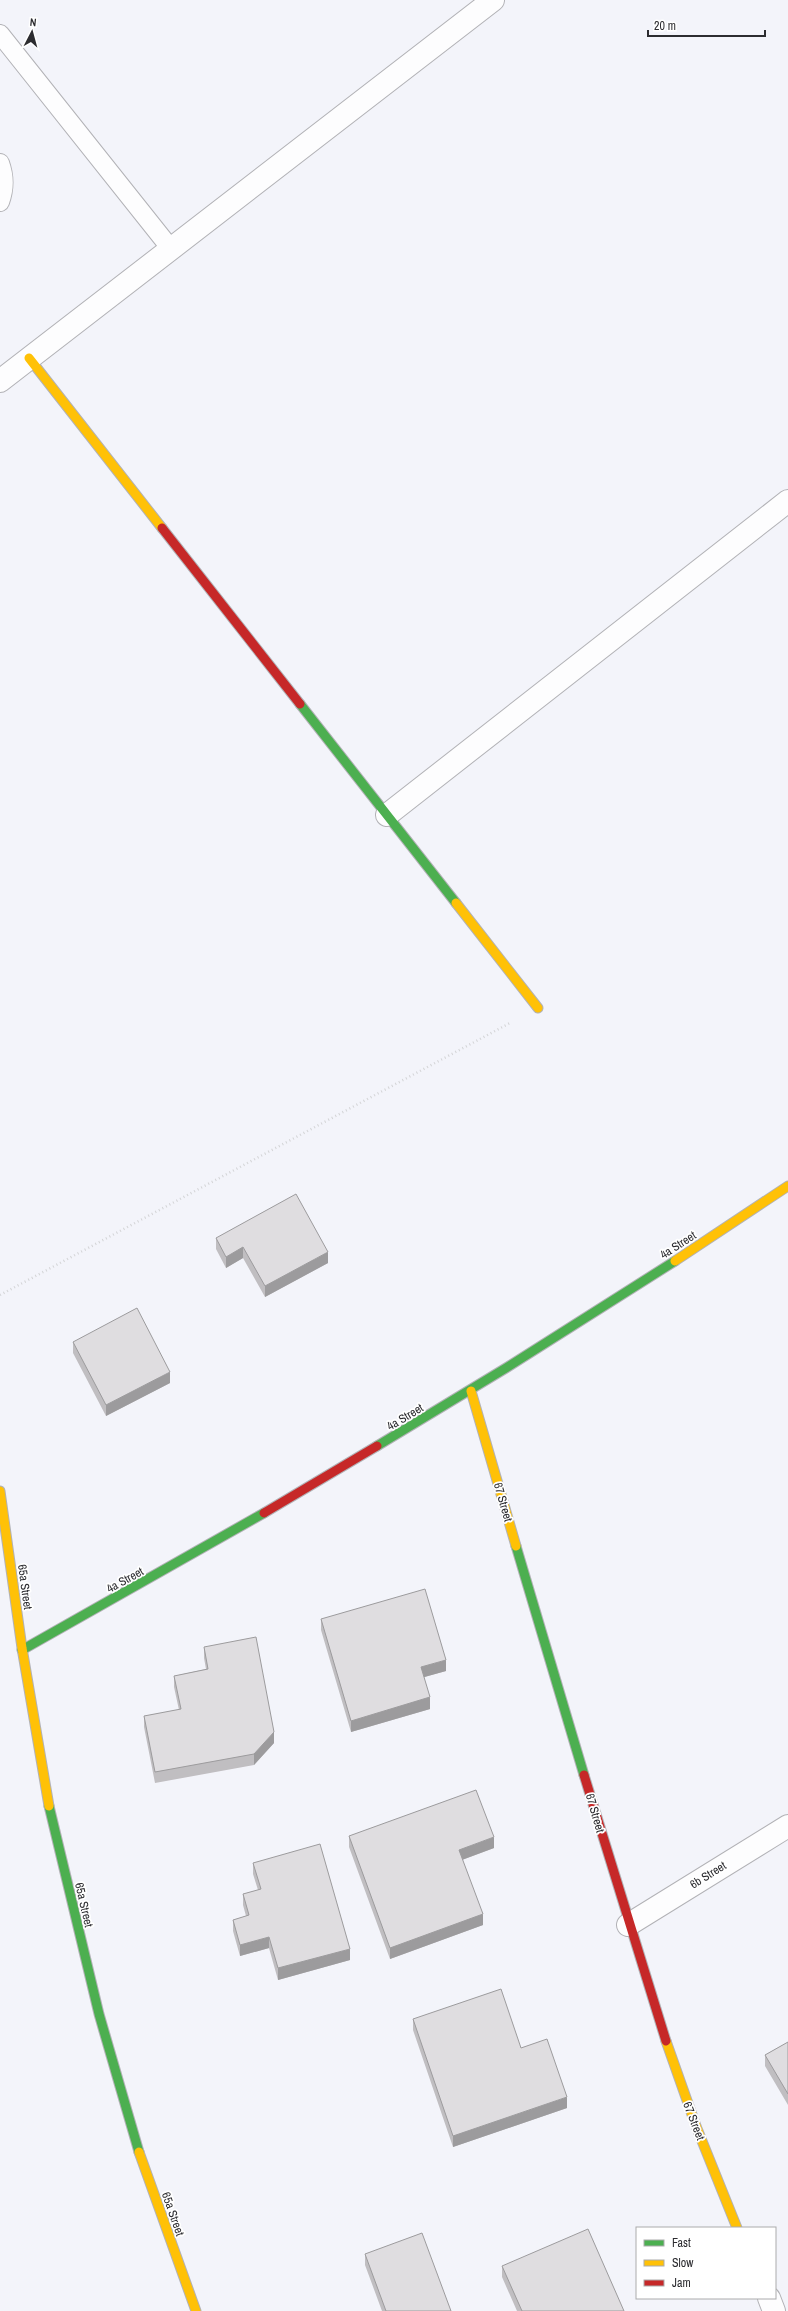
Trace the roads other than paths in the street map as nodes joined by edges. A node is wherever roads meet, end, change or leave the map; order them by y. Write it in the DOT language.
graph roads {
  1 [pos="492,0"];
  2 [pos="0,34"];
  3 [pos="0,163"];
  4 [pos="0,202"];
  5 [pos="171,249"];
  6 [pos="29,358"];
  7 [pos="0,381"];
  8 [pos="788,501"];
  9 [pos="387,815"];
  10 [pos="538,1008"];
  11 [pos="788,1186"];
  12 [pos="471,1391"];
  13 [pos="0,1491"];
  14 [pos="22,1650"];
  15 [pos="788,1826"];
  16 [pos="628,1925"];
  17 [pos="738,2227"];
  18 [pos="769,2299"];
  19 [pos="196,2311"];
  20 [pos="774,2311"];
  1 -- 5 [label="street"];
  2 -- 5 [label="lane"];
  3 -- 4 [label="lane"];
  5 -- 6 [label="street"];
  6 -- 7 [label="street"];
  6 -- 9 [label="street"];
  8 -- 9 [label="street"];
  9 -- 10 [label="street"];
  11 -- 12 [label="street, 4a Street"];
  12 -- 14 [label="street, 4a Street"];
  12 -- 16 [label="street, 67 Street"];
  13 -- 14 [label="street, 65a Street"];
  14 -- 19 [label="street, 65a Street"];
  15 -- 16 [label="street, 6b Street"];
  16 -- 17 [label="street, 67 Street"];
  18 -- 20 [label="street"];
}
